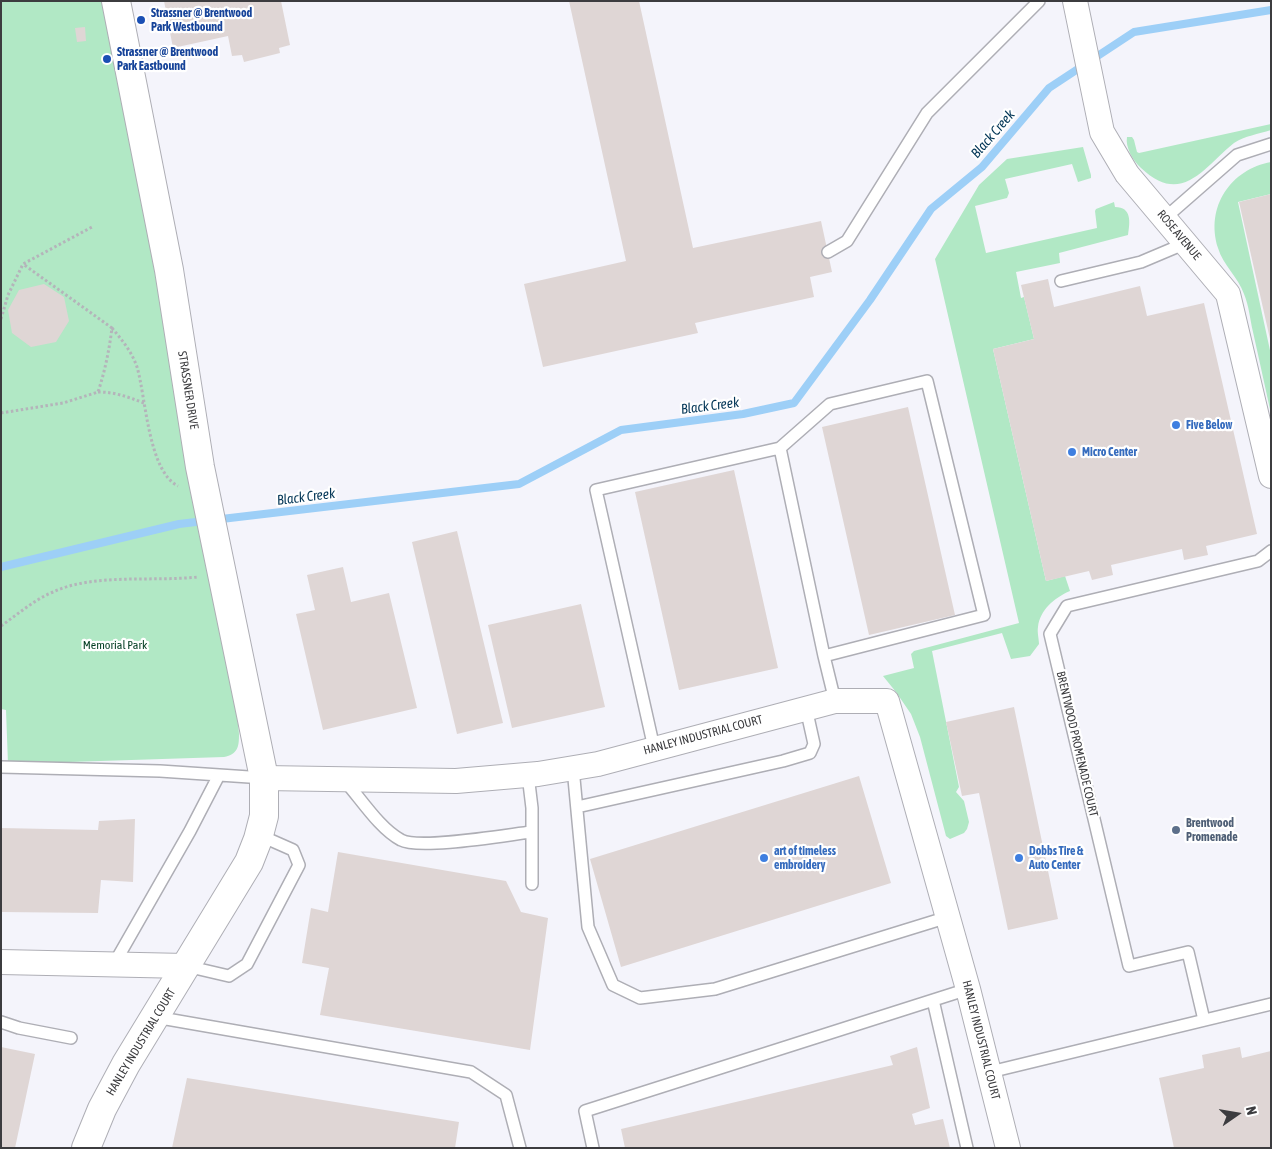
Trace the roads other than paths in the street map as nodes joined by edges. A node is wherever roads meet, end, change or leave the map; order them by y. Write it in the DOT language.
graph roads {
  1 [pos="116,1"];
  2 [pos="1039,1"];
  3 [pos="1076,4"];
  4 [pos="1271,144"];
  5 [pos="1165,218"];
  6 [pos="1186,243"];
  7 [pos="828,252"];
  8 [pos="1061,281"];
  9 [pos="780,448"];
  10 [pos="1271,476"];
  11 [pos="1271,551"];
  12 [pos="824,656"];
  13 [pos="835,701"];
  14 [pos="806,708"];
  15 [pos="654,748"];
  16 [pos="1,767"];
  17 [pos="574,768"];
  18 [pos="219,775"];
  19 [pos="528,775"];
  20 [pos="264,778"];
  21 [pos="344,780"];
  22 [pos="577,807"];
  23 [pos="531,832"];
  24 [pos="259,835"];
  25 [pos="532,884"];
  26 [pos="948,917"];
  27 [pos="1,962"];
  28 [pos="114,964"];
  29 [pos="186,966"];
  30 [pos="968,989"];
  31 [pos="933,1000"];
  32 [pos="1271,1004"];
  33 [pos="155,1017"];
  34 [pos="1204,1020"];
  35 [pos="1,1022"];
  36 [pos="71,1038"];
  37 [pos="990,1072"];
  38 [pos="86,1148"];
  39 [pos="520,1148"];
  40 [pos="593,1148"];
  41 [pos="967,1148"];
  42 [pos="1008,1148"];
  1 -- 20 [label="street, STRASSNER DRIVE"];
  2 -- 7 [label="lane"];
  3 -- 5 [label="street, ROSE AVENUE"];
  4 -- 5 [label="lane"];
  5 -- 6 [label="street, ROSE AVENUE"];
  6 -- 8 [label="lane"];
  6 -- 10 [label="street, ROSE AVENUE"];
  9 -- 12 [label="lane"];
  9 -- 12 [label="lane"];
  9 -- 15 [label="lane"];
  11 -- 34 [label="lane, BRENTWOOD PROMENADE COURT"];
  12 -- 13 [label="lane"];
  13 -- 14 [label="street, HANLEY INDUSTRIAL COURT"];
  13 -- 26 [label="street, HANLEY INDUSTRIAL COURT"];
  14 -- 15 [label="street, HANLEY INDUSTRIAL COURT"];
  14 -- 22 [label="lane"];
  15 -- 17 [label="street, HANLEY INDUSTRIAL COURT"];
  16 -- 18 [label="lane"];
  17 -- 19 [label="street, HANLEY INDUSTRIAL COURT"];
  17 -- 22 [label="lane"];
  18 -- 20 [label="lane"];
  18 -- 28 [label="lane"];
  19 -- 21 [label="street, HANLEY INDUSTRIAL COURT"];
  19 -- 23 [label="lane"];
  20 -- 21 [label="street, HANLEY INDUSTRIAL COURT"];
  20 -- 24 [label="street, HANLEY INDUSTRIAL COURT"];
  21 -- 23 [label="lane"];
  22 -- 26 [label="lane"];
  23 -- 25 [label="lane"];
  24 -- 29 [label="street, HANLEY INDUSTRIAL COURT"];
  24 -- 29 [label="lane"];
  26 -- 30 [label="street, HANLEY INDUSTRIAL COURT"];
  27 -- 28 [label="street"];
  28 -- 29 [label="street"];
  29 -- 33 [label="street, HANLEY INDUSTRIAL COURT"];
  30 -- 31 [label="lane"];
  30 -- 37 [label="street, HANLEY INDUSTRIAL COURT"];
  31 -- 40 [label="lane"];
  31 -- 41 [label="lane"];
  32 -- 34 [label="lane"];
  33 -- 38 [label="street, HANLEY INDUSTRIAL COURT"];
  33 -- 39 [label="lane"];
  34 -- 37 [label="lane"];
  35 -- 36 [label="lane"];
  37 -- 42 [label="street, HANLEY INDUSTRIAL COURT"];
}
